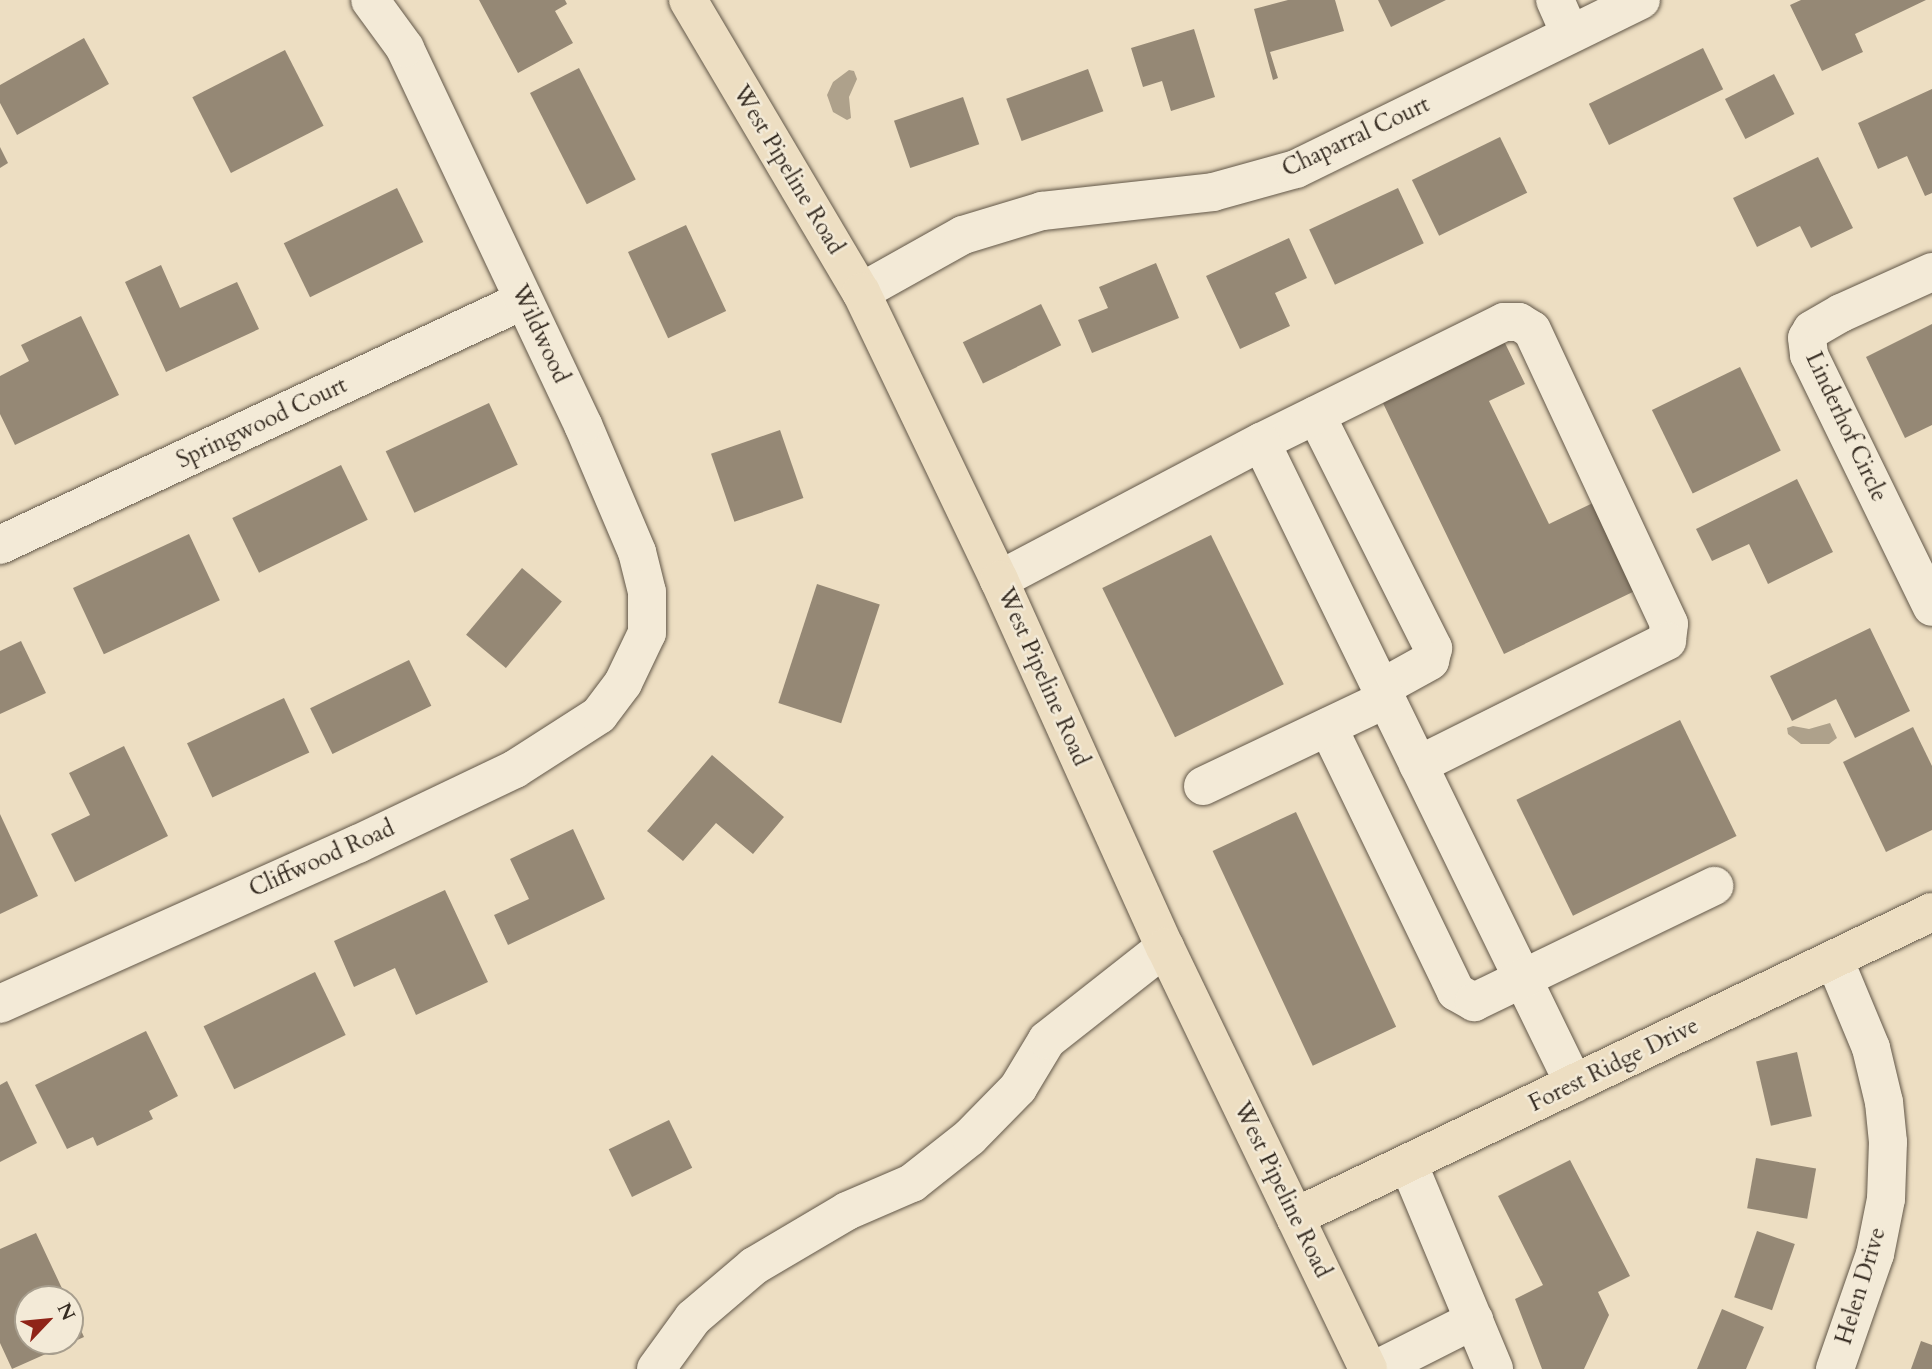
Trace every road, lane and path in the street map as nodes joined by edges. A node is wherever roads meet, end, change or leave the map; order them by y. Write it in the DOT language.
graph roads {
  1 [pos="370,0"];
  2 [pos="688,0"];
  3 [pos="1641,0"];
  4 [pos="1563,17"];
  5 [pos="1932,272"];
  6 [pos="861,292"];
  7 [pos="524,300"];
  8 [pos="1316,415"];
  9 [pos="1261,442"];
  10 [pos="0,545"];
  11 [pos="999,580"];
  12 [pos="1932,607"];
  13 [pos="623,683"];
  14 [pos="1383,694"];
  15 [pos="1328,727"];
  16 [pos="1418,765"];
  17 [pos="1203,786"];
  18 [pos="1714,886"];
  19 [pos="1932,912"];
  20 [pos="1165,947"];
  21 [pos="1834,959"];
  22 [pos="1523,979"];
  23 [pos="0,1004"];
  24 [pos="1574,1084"];
  25 [pos="1408,1163"];
  26 [pos="1295,1217"];
  27 [pos="1474,1320"];
  28 [pos="656,1369"];
  29 [pos="1368,1369"];
  30 [pos="1377,1369"];
  31 [pos="1494,1369"];
  32 [pos="1835,1369"];
  1 -- 7 [label="street, Wildwood"];
  2 -- 6 [label="main road, West Pipeline Road"];
  3 -- 4 [label="street, Chaparral Court"];
  4 -- 6 [label="street, Chaparral Court"];
  5 -- 12 [label="street, Linderhof Circle"];
  6 -- 11 [label="main road, West Pipeline Road"];
  7 -- 10 [label="street, Springwood Court"];
  7 -- 13 [label="street, Wildwood"];
  8 -- 9 [label="street"];
  8 -- 14 [label="street"];
  8 -- 16 [label="street"];
  9 -- 11 [label="street"];
  9 -- 14 [label="street"];
  11 -- 20 [label="main road, West Pipeline Road"];
  13 -- 23 [label="street, Cliffwood Road"];
  14 -- 15 [label="street"];
  14 -- 16 [label="street"];
  15 -- 17 [label="street"];
  15 -- 22 [label="street"];
  16 -- 22 [label="street"];
  18 -- 22 [label="street"];
  19 -- 21 [label="main road, Forest Ridge Drive"];
  20 -- 26 [label="main road, West Pipeline Road"];
  20 -- 28 [label="street"];
  21 -- 24 [label="main road, Forest Ridge Drive"];
  21 -- 32 [label="street, Helen Drive"];
  22 -- 24 [label="street"];
  24 -- 25 [label="main road, Forest Ridge Drive"];
  25 -- 26 [label="main road, Forest Ridge Drive"];
  25 -- 27 [label="street"];
  26 -- 29 [label="main road, West Pipeline Road"];
  27 -- 30 [label="street"];
  27 -- 31 [label="street"];
}
